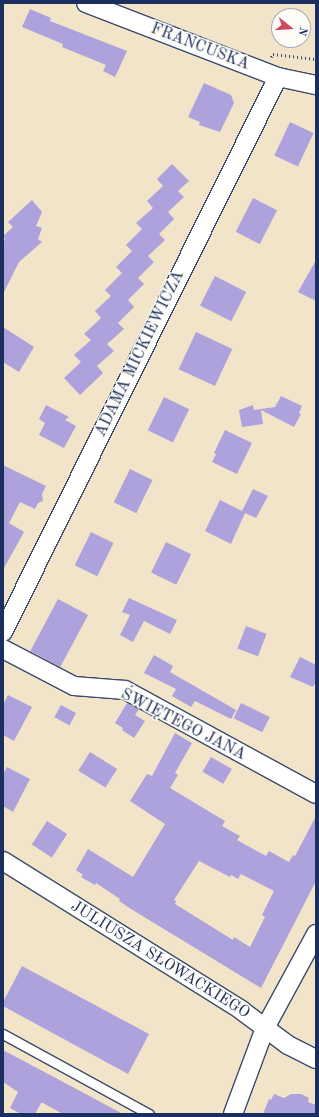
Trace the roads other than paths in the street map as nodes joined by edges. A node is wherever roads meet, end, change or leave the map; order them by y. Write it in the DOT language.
graph roads {
  1 [pos="86,3"];
  2 [pos="278,77"];
  3 [pos="316,85"];
  4 [pos="3,632"];
  5 [pos="3,650"];
  6 [pos="316,794"];
  7 [pos="3,861"];
  8 [pos="316,934"];
  9 [pos="265,1028"];
  10 [pos="3,1034"];
  11 [pos="316,1059"];
  12 [pos="149,1114"];
  13 [pos="233,1114"];
  1 -- 2 [label="street, FRANCUSKA"];
  2 -- 3 [label="street, FRANCUSKA"];
  2 -- 4 [label="street, ADAMA MICKIEWICZA"];
  5 -- 6 [label="street, ŚWIĘTEGO JANA"];
  7 -- 9 [label="street, JULIUSZA SŁOWACKIEGO"];
  8 -- 9 [label="street"];
  9 -- 11 [label="street, JULIUSZA SŁOWACKIEGO"];
  9 -- 13 [label="street"];
  10 -- 12 [label="lane"];
}
